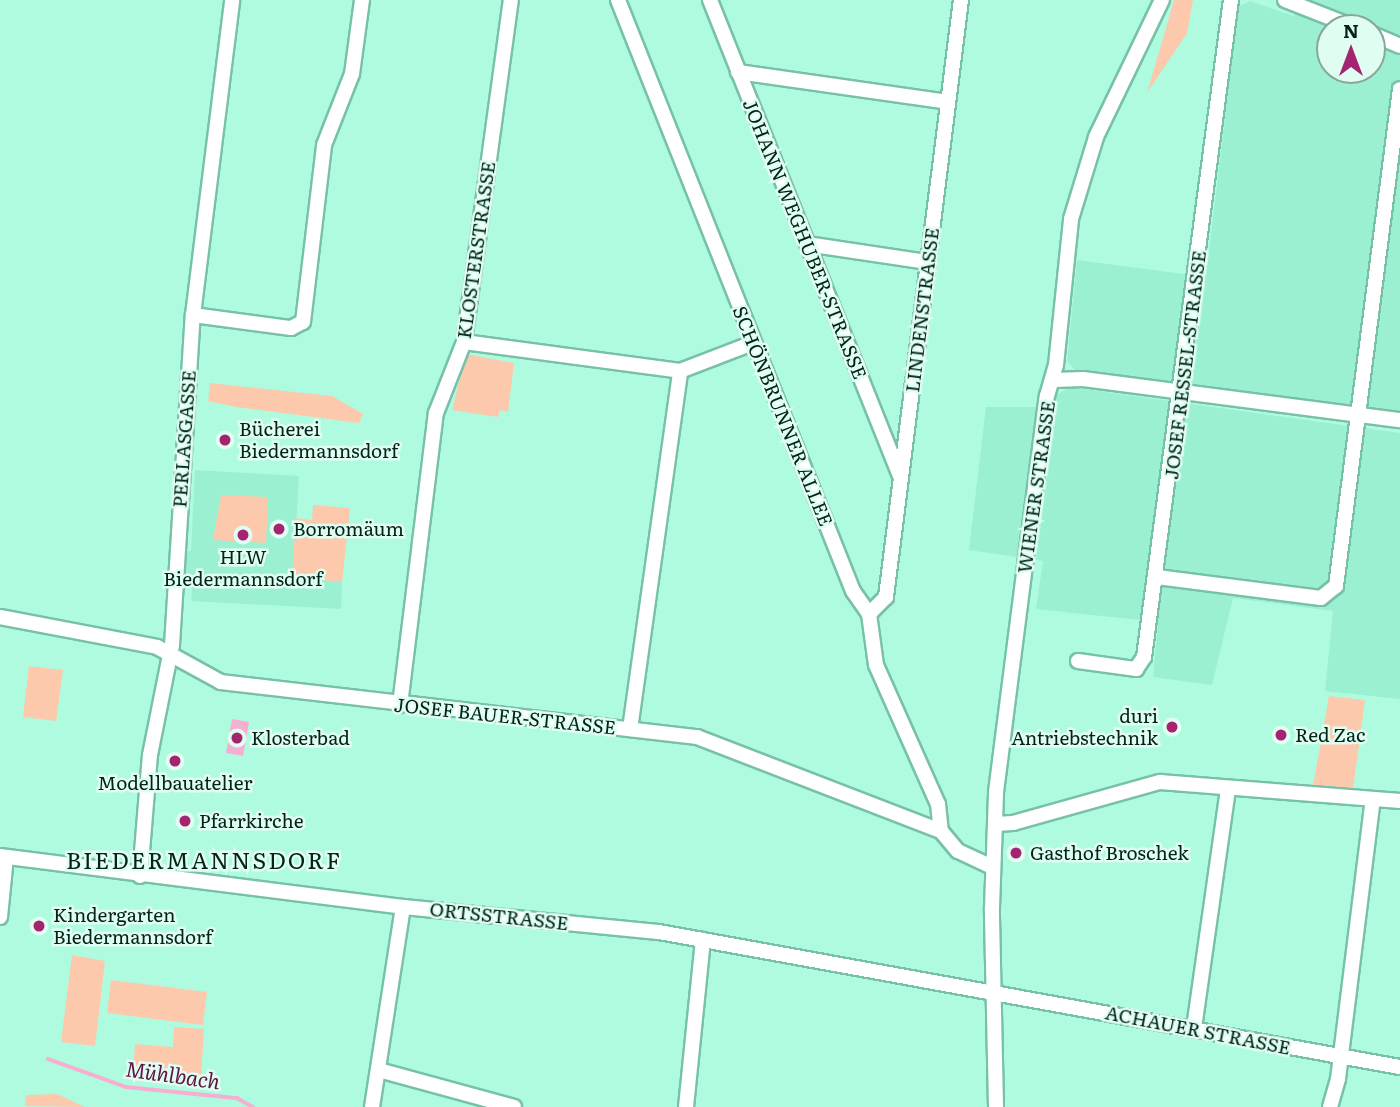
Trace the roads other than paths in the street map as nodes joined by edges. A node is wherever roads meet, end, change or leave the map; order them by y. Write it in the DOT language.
graph roads {
  1 [pos="232,0"];
  2 [pos="362,0"];
  3 [pos="510,0"];
  4 [pos="618,0"];
  5 [pos="710,0"];
  6 [pos="961,0"];
  7 [pos="1162,0"];
  8 [pos="1231,0"];
  9 [pos="1285,0"];
  10 [pos="1320,14"];
  11 [pos="738,72"];
  12 [pos="1400,89"];
  13 [pos="948,102"];
  14 [pos="807,244"];
  15 [pos="928,262"];
  16 [pos="193,315"];
  17 [pos="464,342"];
  18 [pos="753,343"];
  19 [pos="680,371"];
  20 [pos="1054,380"];
  21 [pos="1182,392"];
  22 [pos="1358,414"];
  23 [pos="1400,420"];
  24 [pos="900,477"];
  25 [pos="1157,577"];
  26 [pos="869,614"];
  27 [pos="0,617"];
  28 [pos="171,653"];
  29 [pos="1078,661"];
  30 [pos="400,705"];
  31 [pos="630,729"];
  32 [pos="1228,789"];
  33 [pos="1373,799"];
  34 [pos="1400,801"];
  35 [pos="995,824"];
  36 [pos="941,831"];
  37 [pos="3,857"];
  38 [pos="993,867"];
  39 [pos="140,876"];
  40 [pos="403,907"];
  41 [pos="0,916"];
  42 [pos="703,940"];
  43 [pos="996,993"];
  44 [pos="1194,1028"];
  45 [pos="1339,1057"];
  46 [pos="1400,1067"];
  47 [pos="379,1070"];
  48 [pos="372,1107"];
  49 [pos="514,1107"];
  50 [pos="686,1107"];
  51 [pos="996,1107"];
  52 [pos="1330,1107"];
  1 -- 16 [label="street, PERLASGASSE"];
  2 -- 16 [label="street"];
  3 -- 17 [label="street, KLOSTERSTRASSE"];
  4 -- 18 [label="street, SCHÖNBRUNNER ALLEE"];
  5 -- 11 [label="street, JOHANN WEGHUBER-STRASSE"];
  6 -- 13 [label="street, LINDENSTRASSE"];
  7 -- 20 [label="street, WIENER STRASSE"];
  8 -- 21 [label="street, JOSEF RESSEL-STRASSE"];
  9 -- 10 [label="street"];
  11 -- 13 [label="street"];
  11 -- 14 [label="street, JOHANN WEGHUBER-STRASSE"];
  12 -- 22 [label="street"];
  13 -- 15 [label="street, LINDENSTRASSE"];
  14 -- 15 [label="street"];
  14 -- 24 [label="street, JOHANN WEGHUBER-STRASSE"];
  15 -- 24 [label="street, LINDENSTRASSE"];
  16 -- 28 [label="street, PERLASGASSE"];
  17 -- 19 [label="street"];
  17 -- 30 [label="street, KLOSTERSTRASSE"];
  18 -- 19 [label="street"];
  18 -- 26 [label="street, SCHÖNBRUNNER ALLEE"];
  19 -- 31 [label="street"];
  20 -- 21 [label="street"];
  20 -- 35 [label="street, WIENER STRASSE"];
  21 -- 22 [label="street"];
  21 -- 25 [label="street, JOSEF RESSEL-STRASSE"];
  22 -- 23 [label="street"];
  22 -- 25 [label="street"];
  24 -- 26 [label="street, LINDENSTRASSE"];
  25 -- 29 [label="street, JOSEF RESSEL-STRASSE"];
  26 -- 36 [label="street, SCHÖNBRUNNER ALLEE"];
  27 -- 28 [label="street, JOSEF BAUER-STRASSE"];
  28 -- 30 [label="street, JOSEF BAUER-STRASSE"];
  28 -- 39 [label="street, PERLASGASSE"];
  30 -- 31 [label="street, JOSEF BAUER-STRASSE"];
  31 -- 36 [label="street, JOSEF BAUER-STRASSE"];
  32 -- 33 [label="street"];
  32 -- 35 [label="street"];
  32 -- 44 [label="street"];
  33 -- 34 [label="street"];
  33 -- 45 [label="street"];
  35 -- 38 [label="street, WIENER STRASSE"];
  36 -- 38 [label="street, JOSEF BAUER-STRASSE"];
  37 -- 39 [label="street, ORTSSTRASSE"];
  37 -- 41 [label="street"];
  38 -- 43 [label="street, WIENER STRASSE"];
  39 -- 40 [label="street, ORTSSTRASSE"];
  40 -- 42 [label="street, ORTSSTRASSE"];
  40 -- 47 [label="street"];
  42 -- 43 [label="street, ORTSSTRASSE"];
  42 -- 50 [label="street"];
  43 -- 44 [label="street, ACHAUER STRASSE"];
  43 -- 51 [label="street, WIENER STRASSE"];
  44 -- 45 [label="street, ACHAUER STRASSE"];
  45 -- 46 [label="street, ACHAUER STRASSE"];
  45 -- 52 [label="street"];
  47 -- 48 [label="street"];
  47 -- 49 [label="street"];
}
